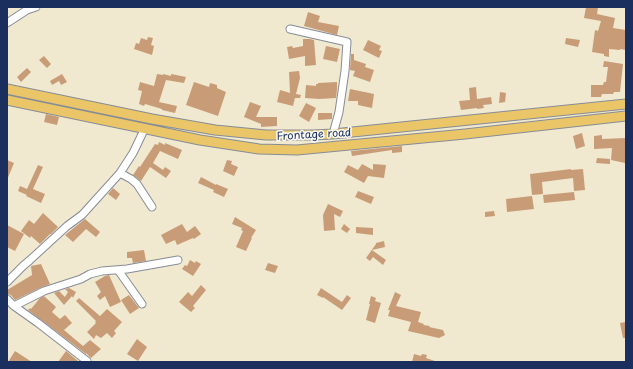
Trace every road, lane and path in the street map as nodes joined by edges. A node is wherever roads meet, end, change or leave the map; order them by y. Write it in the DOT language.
graph roads {
  1 [pos="36,7"];
  2 [pos="7,23"];
  3 [pos="290,30"];
  4 [pos="7,89"];
  5 [pos="7,100"];
  6 [pos="626,104"];
  7 [pos="626,116"];
  8 [pos="145,128"];
  9 [pos="333,134"];
  10 [pos="313,135"];
  11 [pos="314,149"];
  12 [pos="120,173"];
  13 [pos="152,207"];
  14 [pos="178,260"];
  15 [pos="118,270"];
  16 [pos="7,282"];
  17 [pos="7,299"];
  18 [pos="142,304"];
  19 [pos="14,306"];
  20 [pos="87,361"];
  1 -- 2 [label="street"];
  3 -- 9 [label="street"];
  4 -- 10 [label="main road"];
  5 -- 8 [label="main road, Frontage road"];
  6 -- 9 [label="main road"];
  7 -- 11 [label="main road, Frontage road"];
  8 -- 11 [label="main road, Frontage road"];
  8 -- 12 [label="street"];
  9 -- 10 [label="main road"];
  10 -- 11 [label="main road"];
  12 -- 13 [label="street"];
  12 -- 16 [label="street"];
  14 -- 15 [label="street"];
  15 -- 18 [label="street"];
  15 -- 19 [label="street"];
  17 -- 19 [label="street"];
  19 -- 20 [label="street"];
}
